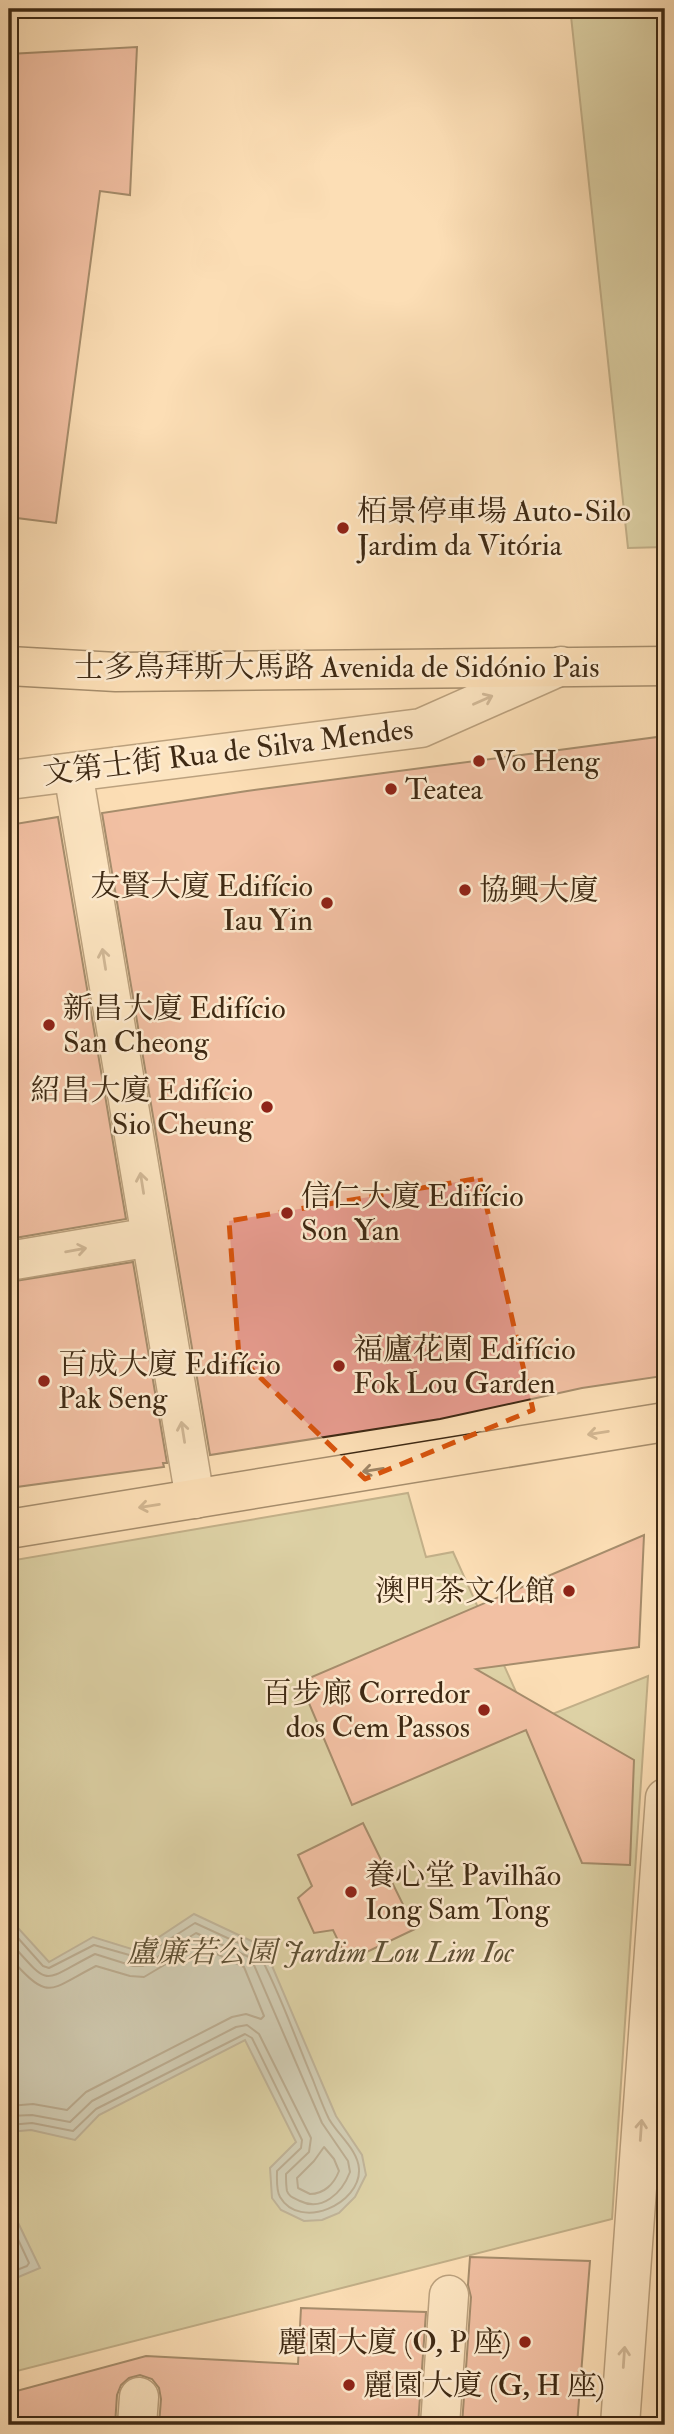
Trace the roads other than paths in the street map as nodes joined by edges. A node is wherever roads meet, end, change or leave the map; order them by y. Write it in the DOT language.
graph roads {
  1 [pos="562,665"];
  2 [pos="9,666"];
  3 [pos="665,666"];
  4 [pos="73,772"];
  5 [pos="9,780"];
  6 [pos="151,1237"];
  7 [pos="9,1261"];
  8 [pos="665,1422"];
  9 [pos="195,1499"];
  10 [pos="9,1529"];
  11 [pos="665,1798"];
  12 [pos="655,2074"];
  13 [pos="449,2295"];
  14 [pos="440,2425"];
  15 [pos="620,2425"];
  1 -- 2 [label="main road, 士多鳥拜斯大馬路 Avenida de Sidónio Pais"];
  1 -- 3 [label="main road, 士多鳥拜斯大馬路 Avenida de Sidónio Pais"];
  4 -- 1 [label="street, 文第士街 Rua de Silva Mendes, one-way"];
  4 -- 5 [label="street, 文第士街 Rua de Silva Mendes"];
  6 -- 4 [label="street, one-way"];
  7 -- 6 [label="street, one-way"];
  9 -- 6 [label="street, one-way"];
  8 -- 9 [label="main road, one-way"];
  9 -- 10 [label="main road, one-way"];
  11 -- 12 [label="street"];
  15 -- 12 [label="street, one-way"];
  13 -- 14 [label="street"];
}
